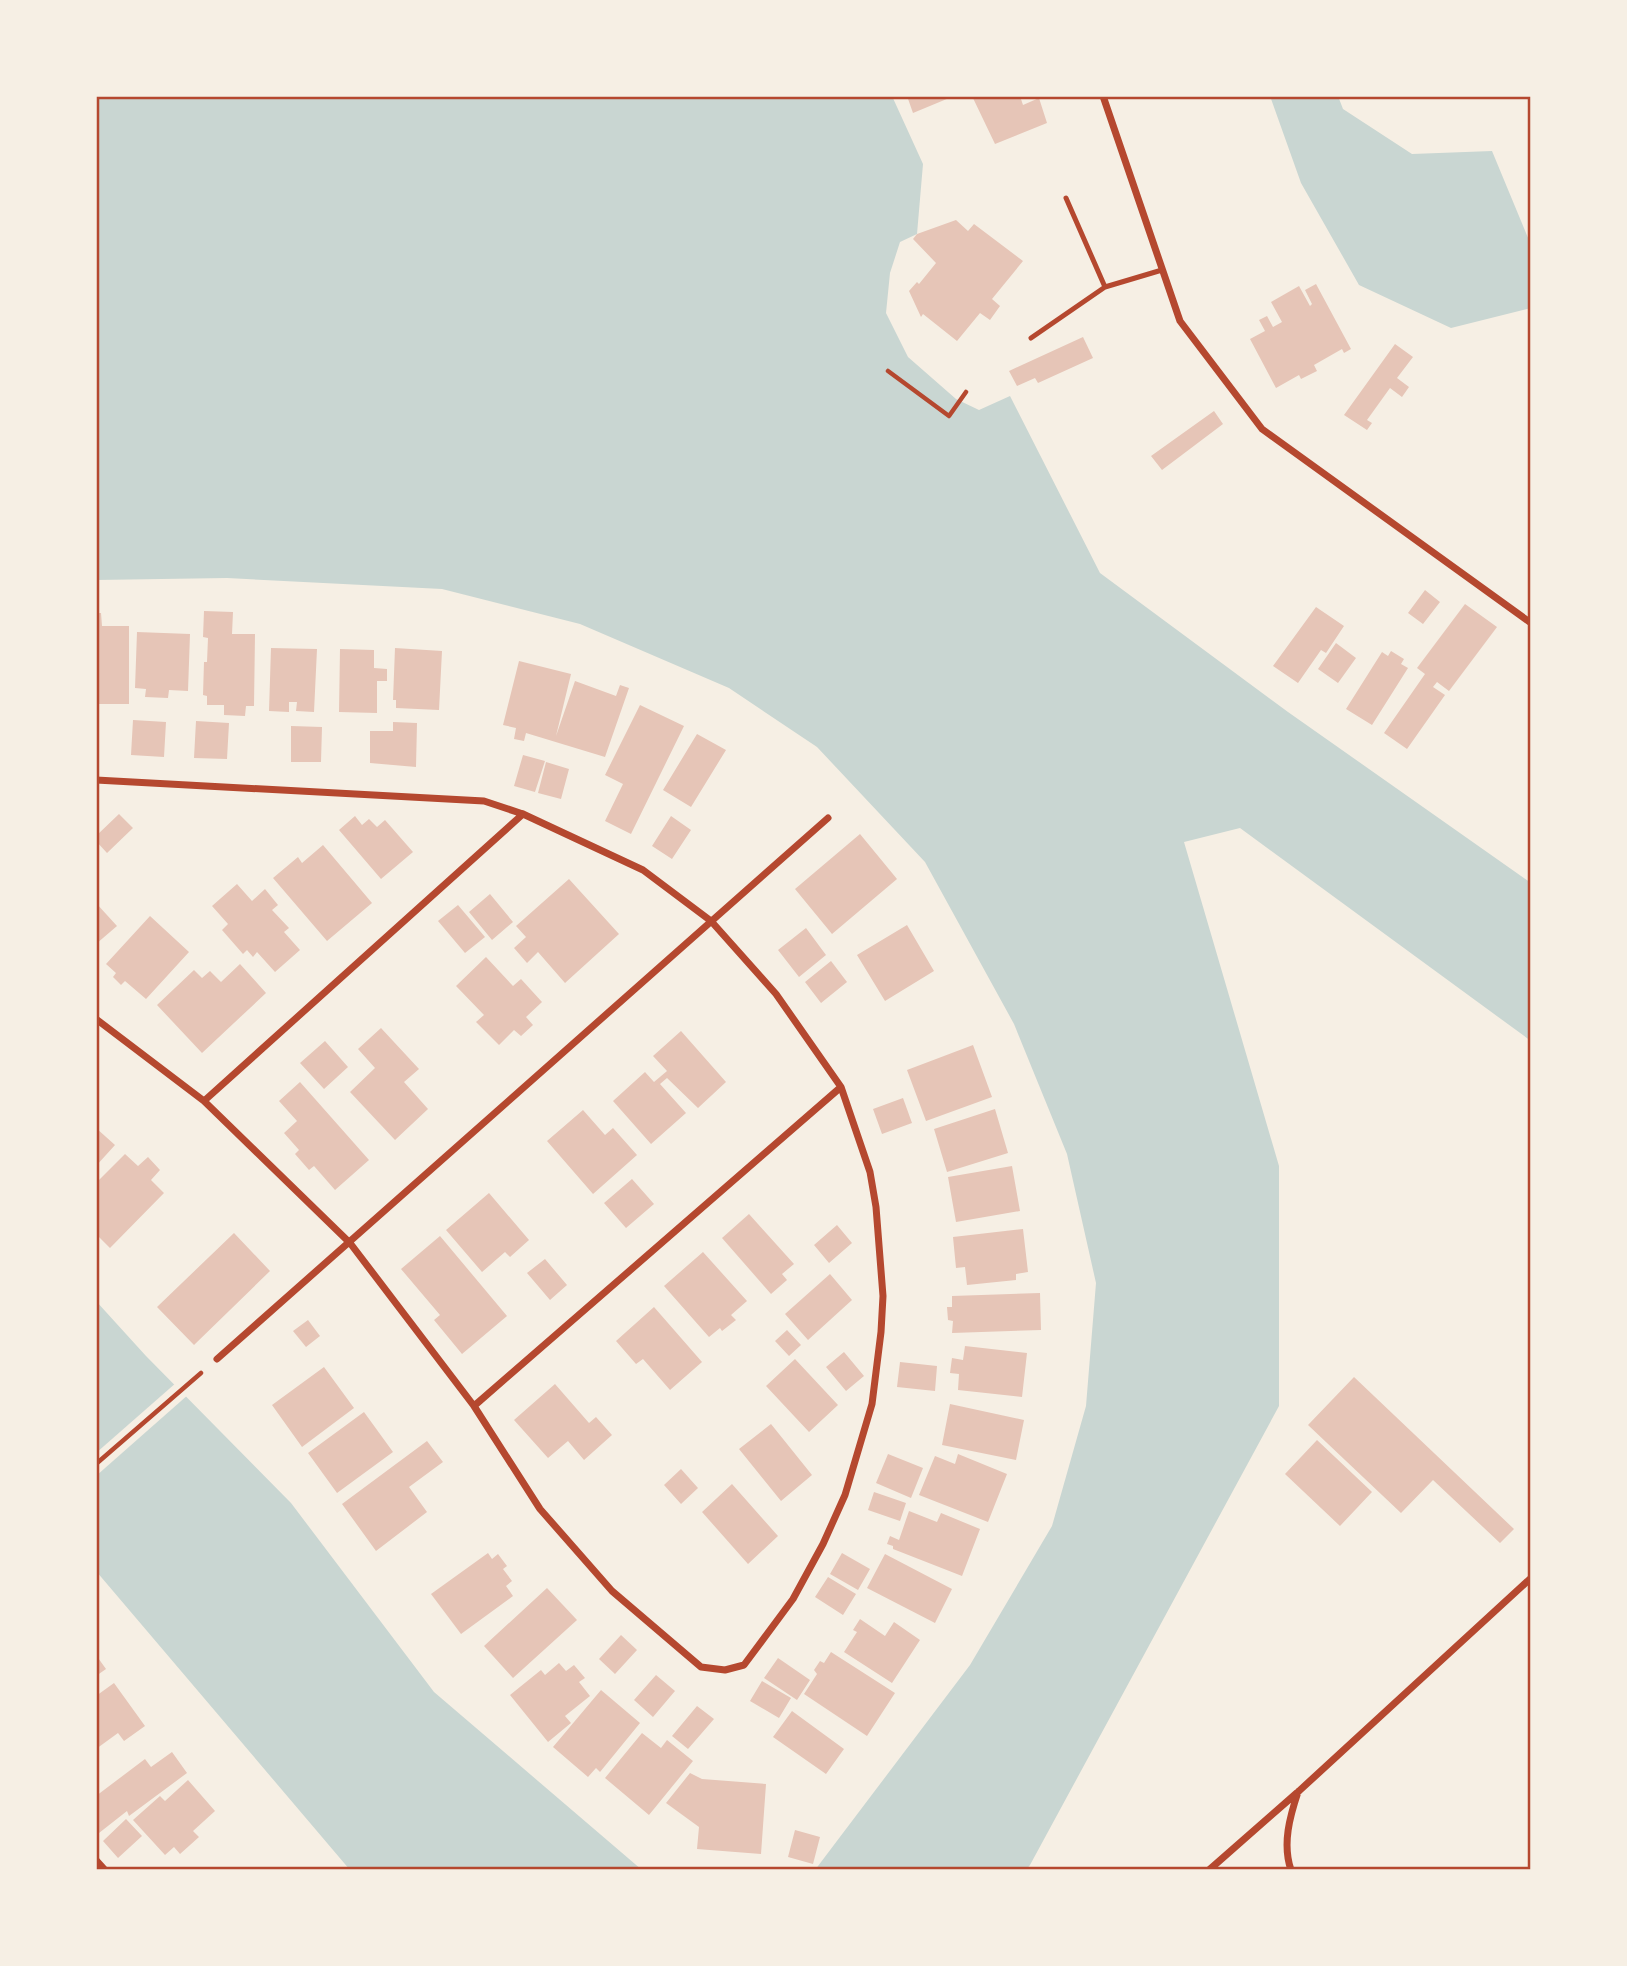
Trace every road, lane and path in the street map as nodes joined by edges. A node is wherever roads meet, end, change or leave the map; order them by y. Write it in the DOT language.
graph roads {
  1 [pos="1103,96"];
  2 [pos="1066,198"];
  3 [pos="1162,270"];
  4 [pos="1105,287"];
  5 [pos="1031,338"];
  6 [pos="888,371"];
  7 [pos="966,392"];
  8 [pos="1531,623"];
  9 [pos="96,780"];
  10 [pos="523,814"];
  11 [pos="828,818"];
  12 [pos="711,921"];
  13 [pos="96,1019"];
  14 [pos="841,1087"];
  15 [pos="204,1101"];
  16 [pos="350,1243"];
  17 [pos="217,1359"];
  18 [pos="474,1406"];
  19 [pos="96,1464"];
  20 [pos="1531,1578"];
  21 [pos="1298,1791"];
  22 [pos="1209,1870"];
  23 [pos="1291,1870"];
  1 -- 3 [label="street"];
  2 -- 4 [label="lane"];
  3 -- 4 [label="lane"];
  3 -- 8 [label="street"];
  4 -- 5 [label="lane"];
  6 -- 7 [label="path"];
  9 -- 10 [label="street"];
  10 -- 12 [label="street"];
  10 -- 15 [label="street"];
  11 -- 12 [label="street"];
  12 -- 14 [label="street"];
  12 -- 16 [label="street"];
  13 -- 15 [label="street"];
  14 -- 18 [label="street"];
  14 -- 18 [label="street"];
  15 -- 16 [label="street"];
  16 -- 17 [label="street"];
  16 -- 18 [label="street"];
  17 -- 19 [label="path"];
  20 -- 21 [label="street"];
  21 -- 22 [label="street"];
  21 -- 23 [label="street"];
}
